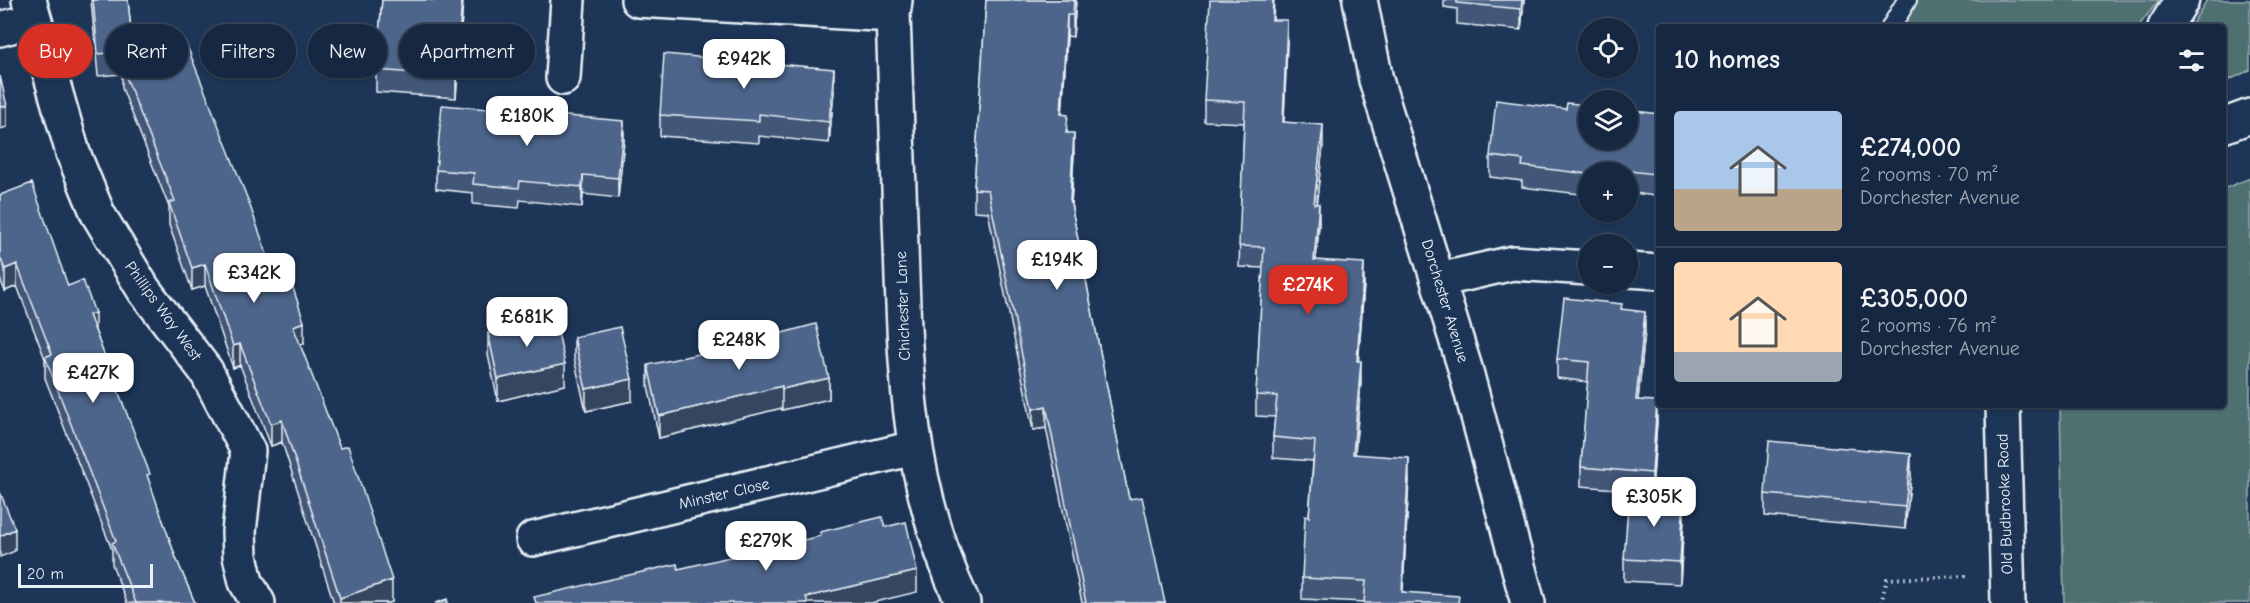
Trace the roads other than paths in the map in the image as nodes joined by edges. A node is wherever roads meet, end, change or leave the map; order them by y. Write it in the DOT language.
graph roads {
  1 [pos="568,0"];
  2 [pos="638,0"];
  3 [pos="1360,0"];
  4 [pos="1907,0"];
  5 [pos="2182,0"];
  6 [pos="894,7"];
  7 [pos="31,10"];
  8 [pos="1894,24"];
  9 [pos="2167,24"];
  10 [pos="0,29"];
  11 [pos="563,78"];
  12 [pos="2250,116"];
  13 [pos="2226,125"];
  14 [pos="1578,267"];
  15 [pos="1638,271"];
  16 [pos="1656,272"];
  17 [pos="1439,280"];
  18 [pos="2003,408"];
  19 [pos="914,448"];
  20 [pos="533,539"];
  21 [pos="2008,589"];
  22 [pos="258,603"];
  23 [pos="963,603"];
  24 [pos="1528,603"];
  1 -- 11 [label="street"];
  2 -- 6 [label="street"];
  3 -- 17 [label="street, Dorchester Avenue"];
  4 -- 8 [label="lane"];
  5 -- 9 [label="street"];
  6 -- 19 [label="street, Chichester Lane"];
  7 -- 10 [label="street, Phillips Way West"];
  7 -- 22 [label="street, Phillips Way West"];
  12 -- 13 [label="street"];
  14 -- 17 [label="street"];
  15 -- 16 [label="street"];
  17 -- 24 [label="street, Dorchester Avenue"];
  18 -- 21 [label="street, Old Budbrooke Road"];
  19 -- 20 [label="street, Minster Close"];
  19 -- 23 [label="street, Chichester Lane"];
}
